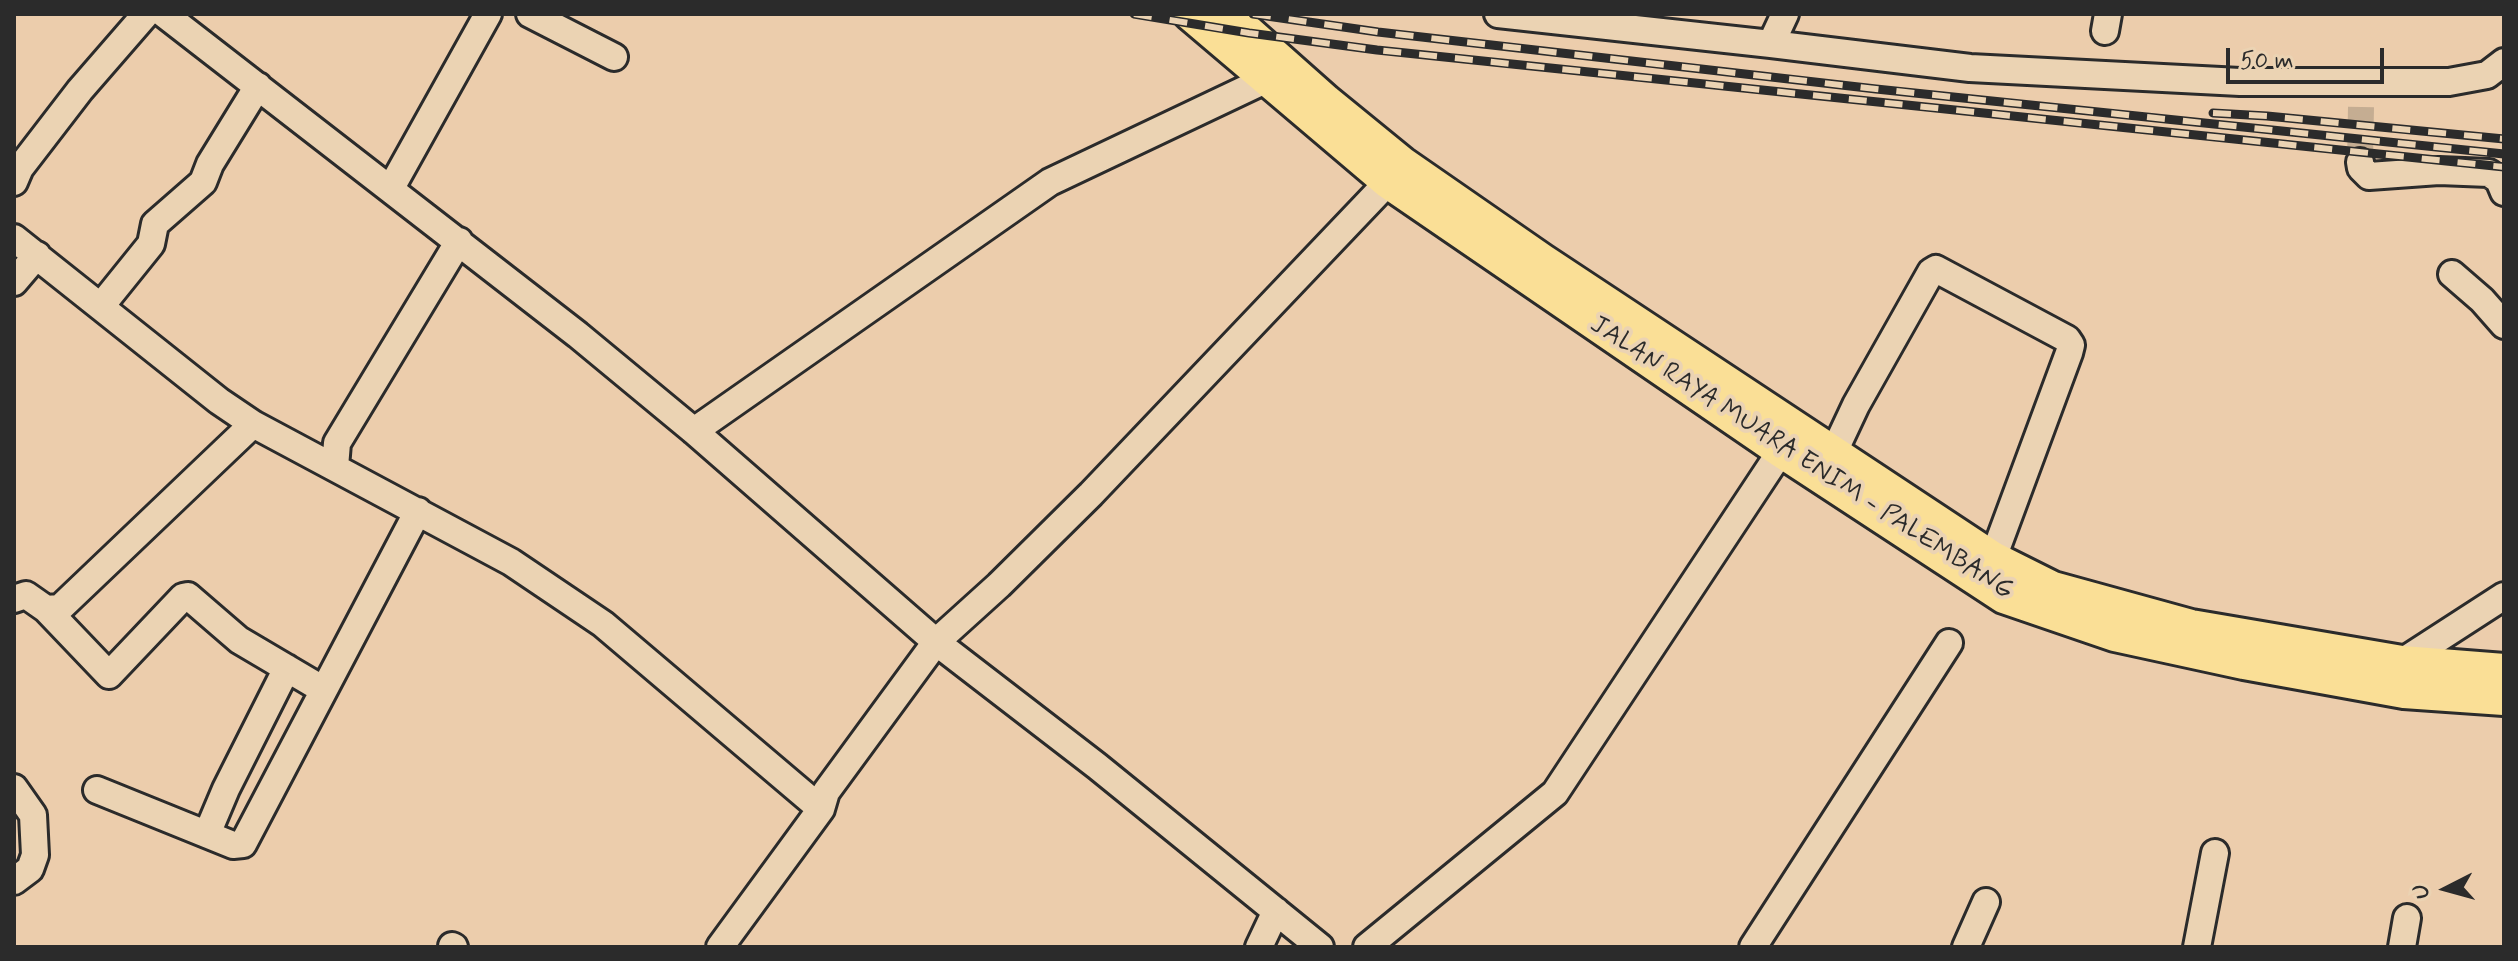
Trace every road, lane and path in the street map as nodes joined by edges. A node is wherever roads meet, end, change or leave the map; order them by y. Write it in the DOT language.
graph roads {
  1 [pos="146,14"];
  2 [pos="164,14"];
  3 [pos="488,14"];
  4 [pos="530,14"];
  5 [pos="1190,14"];
  6 [pos="1228,14"];
  7 [pos="1499,14"];
  8 [pos="1785,14"];
  9 [pos="1771,44"];
  10 [pos="614,57"];
  11 [pos="2504,62"];
  12 [pos="1265,80"];
  13 [pos="258,86"];
  14 [pos="2360,162"];
  15 [pos="14,182"];
  16 [pos="1388,182"];
  17 [pos="391,188"];
  18 [pos="2504,192"];
  19 [pos="14,238"];
  20 [pos="459,241"];
  21 [pos="37,255"];
  22 [pos="2452,274"];
  23 [pos="14,282"];
  24 [pos="101,306"];
  25 [pos="2504,325"];
  26 [pos="253,424"];
  27 [pos="694,431"];
  28 [pos="1781,451"];
  29 [pos="1833,454"];
  30 [pos="335,467"];
  31 [pos="418,511"];
  32 [pos="1993,558"];
  33 [pos="2504,596"];
  34 [pos="14,599"];
  35 [pos="46,609"];
  36 [pos="936,642"];
  37 [pos="1949,643"];
  38 [pos="2402,662"];
  39 [pos="287,668"];
  40 [pos="2504,670"];
  41 [pos="322,689"];
  42 [pos="2504,699"];
  43 [pos="14,788"];
  44 [pos="97,790"];
  45 [pos="821,809"];
  46 [pos="207,834"];
  47 [pos="2215,853"];
  48 [pos="14,881"];
  49 [pos="1986,902"];
  50 [pos="1276,911"];
  51 [pos="2407,918"];
  52 [pos="1755,946"];
  53 [pos="720,947"];
  54 [pos="1259,947"];
  55 [pos="1320,947"];
  56 [pos="1367,947"];
  57 [pos="1966,947"];
  58 [pos="2197,947"];
  59 [pos="2402,947"];
  1 -- 15 [label="street"];
  2 -- 13 [label="street"];
  3 -- 17 [label="street"];
  4 -- 10 [label="street"];
  5 -- 12 [label="main road, JALAN RAYA MUARA ENIM - PALEMBANG"];
  6 -- 29 [label="main road, JALAN RAYA MUARA ENIM - PALEMBANG"];
  7 -- 9 [label="street"];
  8 -- 9 [label="street"];
  9 -- 11 [label="street"];
  12 -- 16 [label="main road, JALAN RAYA MUARA ENIM - PALEMBANG"];
  12 -- 27 [label="street"];
  13 -- 17 [label="street"];
  13 -- 24 [label="street"];
  14 -- 18 [label="street"];
  16 -- 28 [label="main road, JALAN RAYA MUARA ENIM - PALEMBANG"];
  16 -- 36 [label="street"];
  17 -- 20 [label="street"];
  19 -- 21 [label="street"];
  20 -- 27 [label="street"];
  20 -- 30 [label="street"];
  21 -- 23 [label="street"];
  21 -- 24 [label="street"];
  22 -- 25 [label="street"];
  24 -- 26 [label="street"];
  26 -- 30 [label="street"];
  26 -- 35 [label="street"];
  27 -- 36 [label="street"];
  28 -- 42 [label="main road, JALAN RAYA MUARA ENIM - PALEMBANG"];
  28 -- 56 [label="street"];
  29 -- 32 [label="main road, JALAN RAYA MUARA ENIM - PALEMBANG"];
  29 -- 32 [label="street"];
  30 -- 31 [label="street"];
  31 -- 41 [label="street"];
  31 -- 45 [label="street"];
  32 -- 38 [label="main road, JALAN RAYA MUARA ENIM - PALEMBANG"];
  33 -- 38 [label="street"];
  34 -- 35 [label="street"];
  35 -- 39 [label="street"];
  36 -- 45 [label="street"];
  36 -- 50 [label="street"];
  37 -- 52 [label="street"];
  38 -- 40 [label="main road, JALAN RAYA MUARA ENIM - PALEMBANG"];
  39 -- 41 [label="street"];
  39 -- 46 [label="street"];
  41 -- 46 [label="street"];
  43 -- 48 [label="street"];
  44 -- 46 [label="street"];
  45 -- 53 [label="street"];
  47 -- 58 [label="street"];
  49 -- 57 [label="street"];
  50 -- 54 [label="street"];
  50 -- 55 [label="street"];
  51 -- 59 [label="street"];
}
